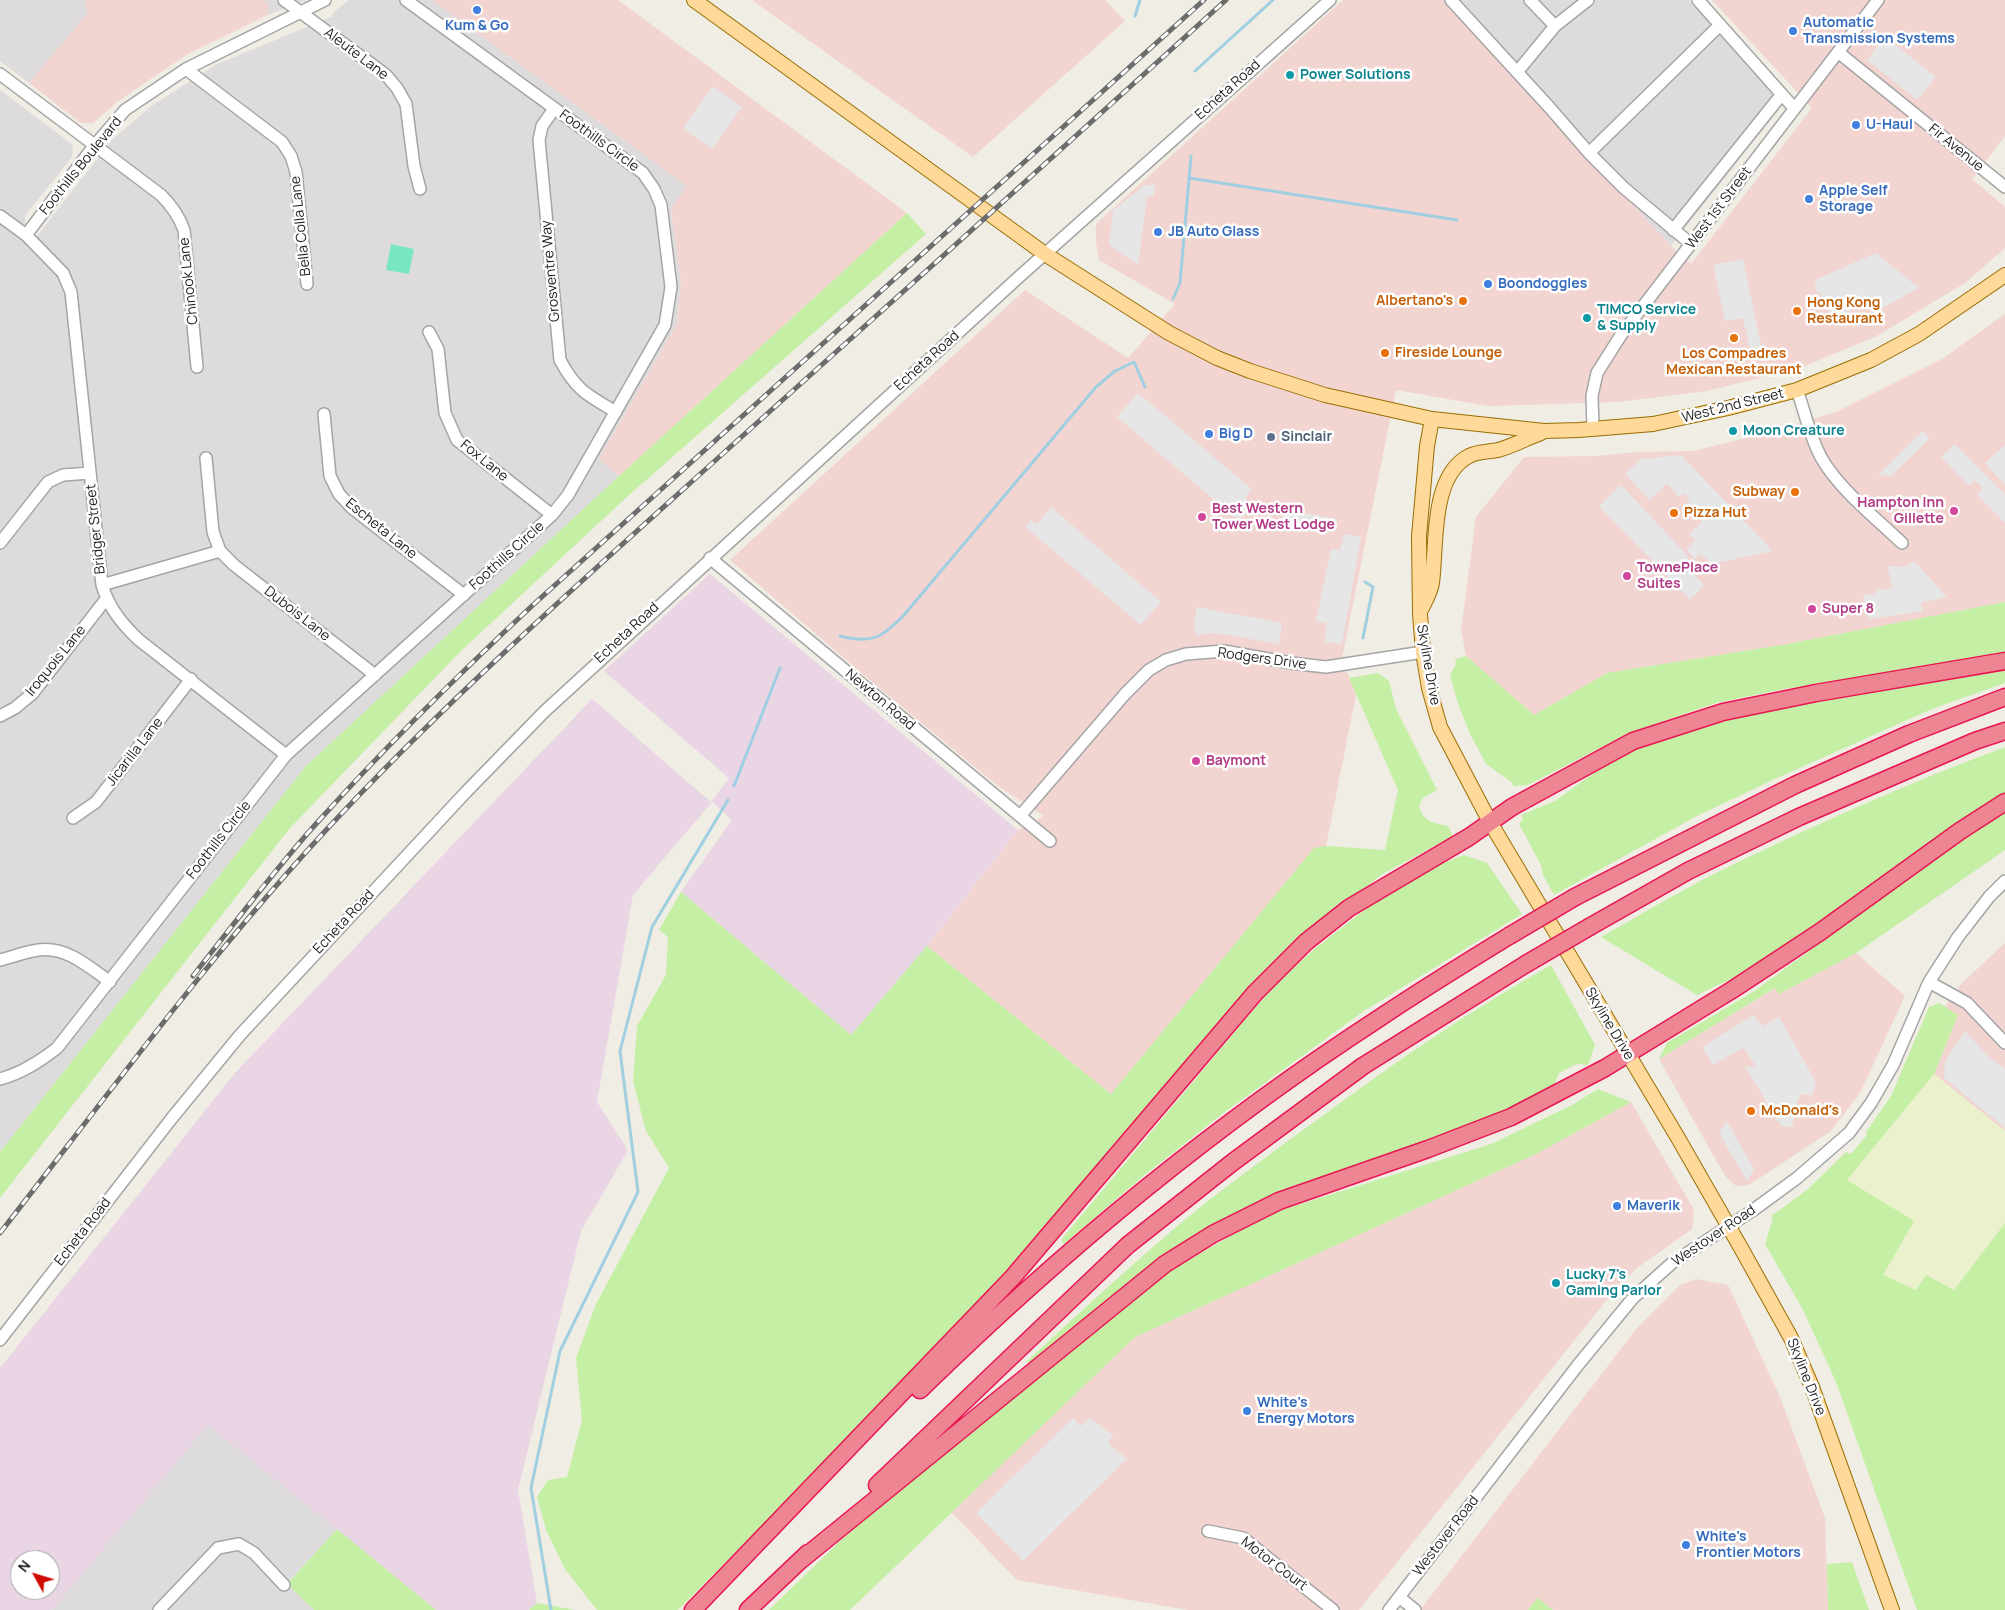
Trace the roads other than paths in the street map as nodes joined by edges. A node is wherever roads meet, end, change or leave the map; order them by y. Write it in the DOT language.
graph roads {
  1 [pos="284,0"];
  2 [pos="325,0"];
  3 [pos="406,0"];
  4 [pos="694,0"];
  5 [pos="1330,0"];
  6 [pos="1451,0"];
  7 [pos="1530,0"];
  8 [pos="1588,0"];
  9 [pos="1698,0"];
  10 [pos="1878,0"];
  11 [pos="301,13"];
  12 [pos="1720,25"];
  13 [pos="1555,26"];
  14 [pos="1838,52"];
  15 [pos="186,69"];
  16 [pos="1518,71"];
  17 [pos="0,74"];
  18 [pos="1782,94"];
  19 [pos="1794,108"];
  20 [pos="554,109"];
  21 [pos="94,146"];
  22 [pos="1589,153"];
  23 [pos="2005,187"];
  24 [pos="420,189"];
  25 [pos="0,216"];
  26 [pos="1673,230"];
  27 [pos="26,235"];
  28 [pos="1691,244"];
  29 [pos="1045,254"];
  30 [pos="2005,275"];
  31 [pos="307,284"];
  32 [pos="429,332"];
  33 [pos="197,367"];
  34 [pos="1797,390"];
  35 [pos="616,412"];
  36 [pos="324,414"];
  37 [pos="1432,419"];
  38 [pos="1593,429"];
  39 [pos="1544,431"];
  40 [pos="206,458"];
  41 [pos="90,472"];
  42 [pos="552,515"];
  43 [pos="0,543"];
  44 [pos="1902,543"];
  45 [pos="220,551"];
  46 [pos="710,558"];
  47 [pos="102,585"];
  48 [pos="464,595"];
  49 [pos="106,599"];
  50 [pos="1420,614"];
  51 [pos="1423,652"];
  52 [pos="2005,661"];
  53 [pos="375,675"];
  54 [pos="191,679"];
  55 [pos="2005,697"];
  56 [pos="0,716"];
  57 [pos="2005,731"];
  58 [pos="286,755"];
  59 [pos="2005,802"];
  60 [pos="1020,816"];
  61 [pos="73,818"];
  62 [pos="1490,822"];
  63 [pos="1050,842"];
  64 [pos="2005,881"];
  65 [pos="0,960"];
  66 [pos="110,982"];
  67 [pos="1929,982"];
  68 [pos="2005,1043"];
  69 [pos="1627,1054"];
  70 [pos="0,1079"];
  71 [pos="1728,1226"];
  72 [pos="0,1340"];
  73 [pos="1208,1531"];
  74 [pos="801,1560"];
  75 [pos="284,1585"];
  76 [pos="1399,1597"];
  77 [pos="159,1610"];
  78 [pos="693,1610"];
  79 [pos="697,1610"];
  80 [pos="748,1610"];
  81 [pos="1333,1610"];
  82 [pos="1389,1610"];
  83 [pos="1415,1610"];
  84 [pos="1892,1610"];
  1 -- 11 [label="street, Aleute Lane"];
  2 -- 11 [label="street, Foothills Boulevard"];
  3 -- 20 [label="street, Foothills Circle"];
  4 -- 29 [label="main road, West 2nd Street"];
  5 -- 29 [label="street, Echeta Road"];
  6 -- 16 [label="street"];
  7 -- 13 [label="street"];
  8 -- 13 [label="street"];
  9 -- 12 [label="street"];
  10 -- 14 [label="street, West 1st Street"];
  11 -- 15 [label="street, Foothills Boulevard"];
  11 -- 24 [label="street, Aleute Lane"];
  12 -- 18 [label="street"];
  12 -- 22 [label="street"];
  13 -- 16 [label="street"];
  14 -- 19 [label="street, West 1st Street"];
  14 -- 23 [label="street, Fir Avenue"];
  15 -- 21 [label="street, Foothills Boulevard"];
  15 -- 31 [label="street, Bella Colla Lane"];
  16 -- 22 [label="street"];
  17 -- 21 [label="street, Chinook Lane"];
  18 -- 19 [label="street"];
  18 -- 26 [label="street"];
  19 -- 28 [label="street, West 1st Street"];
  20 -- 35 [label="street, Grosventre Way"];
  20 -- 35 [label="street, Foothills Circle"];
  21 -- 27 [label="street, Foothills Boulevard"];
  21 -- 33 [label="street, Chinook Lane"];
  22 -- 26 [label="street"];
  25 -- 27 [label="street"];
  26 -- 28 [label="street"];
  27 -- 41 [label="street, Bridger Street"];
  28 -- 38 [label="street, West 1st Street"];
  29 -- 37 [label="main road, West 2nd Street"];
  29 -- 46 [label="street, Echeta Road"];
  30 -- 34 [label="main road, West 2nd Street"];
  32 -- 42 [label="street, Fox Lane"];
  34 -- 38 [label="main road, West 2nd Street"];
  34 -- 44 [label="street"];
  35 -- 42 [label="street, Foothills Circle"];
  36 -- 48 [label="street, Escheta Lane"];
  37 -- 39 [label="main road, West 2nd Street"];
  37 -- 50 [label="main road, Skyline Drive"];
  38 -- 39 [label="main road, West 2nd Street"];
  39 -- 50 [label="main road"];
  40 -- 45 [label="street, Dubois Lane"];
  41 -- 43 [label="street"];
  41 -- 47 [label="street, Bridger Street"];
  42 -- 48 [label="street, Foothills Circle"];
  45 -- 47 [label="street"];
  45 -- 53 [label="street, Dubois Lane"];
  46 -- 60 [label="street, Newton Road"];
  46 -- 72 [label="street, Echeta Road"];
  47 -- 49 [label="street, Bridger Street"];
  48 -- 53 [label="street, Foothills Circle"];
  49 -- 54 [label="street, Bridger Street"];
  49 -- 56 [label="street, Iroquois Lane"];
  50 -- 51 [label="main road, Skyline Drive"];
  51 -- 60 [label="street, Rodgers Drive"];
  51 -- 62 [label="main road, Skyline Drive"];
  52 -- 62 [label="highway"];
  53 -- 58 [label="street, Foothills Circle"];
  54 -- 58 [label="street, Bridger Street"];
  54 -- 61 [label="street, Jicarilla Lane"];
  55 -- 79 [label="highway, bridge"];
  57 -- 74 [label="highway, bridge"];
  58 -- 66 [label="street, Foothills Circle"];
  59 -- 69 [label="highway"];
  60 -- 63 [label="street, Newton Road"];
  62 -- 69 [label="main road, Skyline Drive"];
  62 -- 78 [label="highway"];
  64 -- 67 [label="street, Westover Road"];
  65 -- 66 [label="street"];
  66 -- 70 [label="street, Foothills Circle"];
  67 -- 68 [label="street"];
  67 -- 71 [label="street, Westover Road"];
  69 -- 71 [label="main road, Skyline Drive"];
  69 -- 74 [label="highway"];
  71 -- 76 [label="street, Westover Road"];
  71 -- 84 [label="main road, Skyline Drive"];
  73 -- 81 [label="street, Motor Court"];
  74 -- 80 [label="highway"];
  75 -- 77 [label="street"];
  76 -- 82 [label="street, Westover Road"];
  76 -- 83 [label="street"];
}
